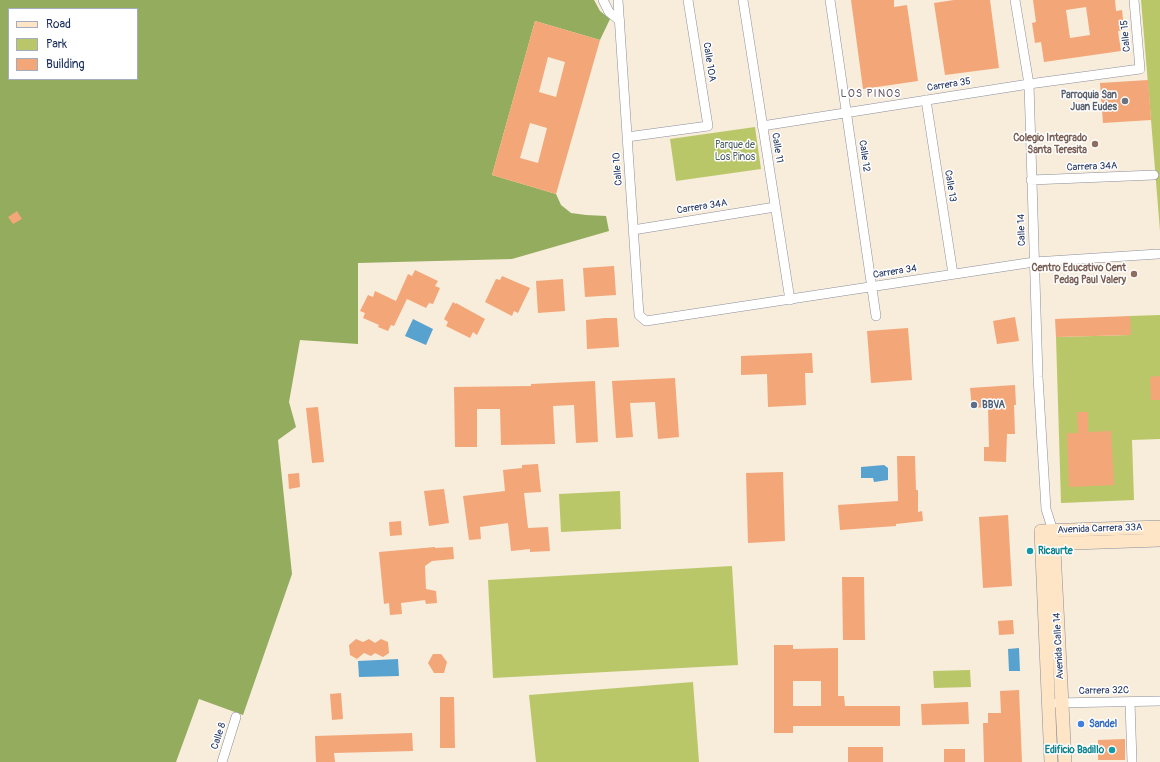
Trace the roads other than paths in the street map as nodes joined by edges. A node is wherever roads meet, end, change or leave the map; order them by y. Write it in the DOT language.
graph roads {
  1 [pos="603,0"];
  2 [pos="618,0"];
  3 [pos="688,0"];
  4 [pos="743,0"];
  5 [pos="830,0"];
  6 [pos="1015,0"];
  7 [pos="1134,0"];
  8 [pos="620,21"];
  9 [pos="1140,69"];
  10 [pos="1029,84"];
  11 [pos="926,100"];
  12 [pos="846,112"];
  13 [pos="762,126"];
  14 [pos="627,137"];
  15 [pos="1154,175"];
  16 [pos="1031,180"];
  17 [pos="775,207"];
  18 [pos="633,230"];
  19 [pos="1158,254"];
  20 [pos="1034,262"];
  21 [pos="953,274"];
  22 [pos="872,287"];
  23 [pos="790,300"];
  24 [pos="639,315"];
  25 [pos="876,316"];
  26 [pos="1157,534"];
  27 [pos="1047,538"];
  28 [pos="1160,701"];
  29 [pos="1130,702"];
  30 [pos="1062,703"];
  31 [pos="1049,704"];
  32 [pos="236,717"];
  33 [pos="222,762"];
  34 [pos="1052,762"];
  35 [pos="1065,762"];
  36 [pos="1132,762"];
  1 -- 8 [label="street"];
  2 -- 8 [label="street, Calle 10"];
  3 -- 14 [label="street, Calle 10A"];
  4 -- 13 [label="street, Calle 11"];
  5 -- 12 [label="street, Calle 12"];
  6 -- 10 [label="street, Calle 14"];
  7 -- 9 [label="street, Calle 15"];
  8 -- 14 [label="street, Calle 10"];
  9 -- 10 [label="street, Carrera 35"];
  10 -- 11 [label="street, Carrera 35"];
  10 -- 16 [label="street, Calle 14"];
  11 -- 12 [label="street, Carrera 35"];
  11 -- 21 [label="street, Calle 13"];
  12 -- 13 [label="street, Carrera 35"];
  12 -- 22 [label="street, Calle 12"];
  13 -- 17 [label="street, Calle 11"];
  14 -- 18 [label="street, Calle 10"];
  15 -- 16 [label="street, Carrera 34A"];
  16 -- 20 [label="street, Calle 14"];
  17 -- 18 [label="street, Carrera 34A"];
  17 -- 23 [label="street, Calle 11"];
  18 -- 24 [label="street, Calle 10"];
  19 -- 20 [label="street, Carrera 34"];
  20 -- 21 [label="street, Carrera 34"];
  20 -- 27 [label="street, Calle 14"];
  21 -- 22 [label="street, Carrera 34"];
  22 -- 23 [label="street, Carrera 34"];
  22 -- 25 [label="street, Calle 12"];
  23 -- 24 [label="street, Carrera 34"];
  26 -- 27 [label="main road, Avenida Carrera 33A"];
  27 -- 30 [label="main road, Avenida Calle 14"];
  27 -- 31 [label="main road, Avenida Calle 14"];
  28 -- 29 [label="street, Carrera 32C"];
  29 -- 30 [label="street, Carrera 32C"];
  29 -- 36 [label="street"];
  30 -- 31 [label="street, Carrera 32C"];
  30 -- 35 [label="main road, Avenida Calle 14"];
  31 -- 34 [label="main road, Avenida Calle 14"];
  32 -- 33 [label="street, Calle 8"];
}
